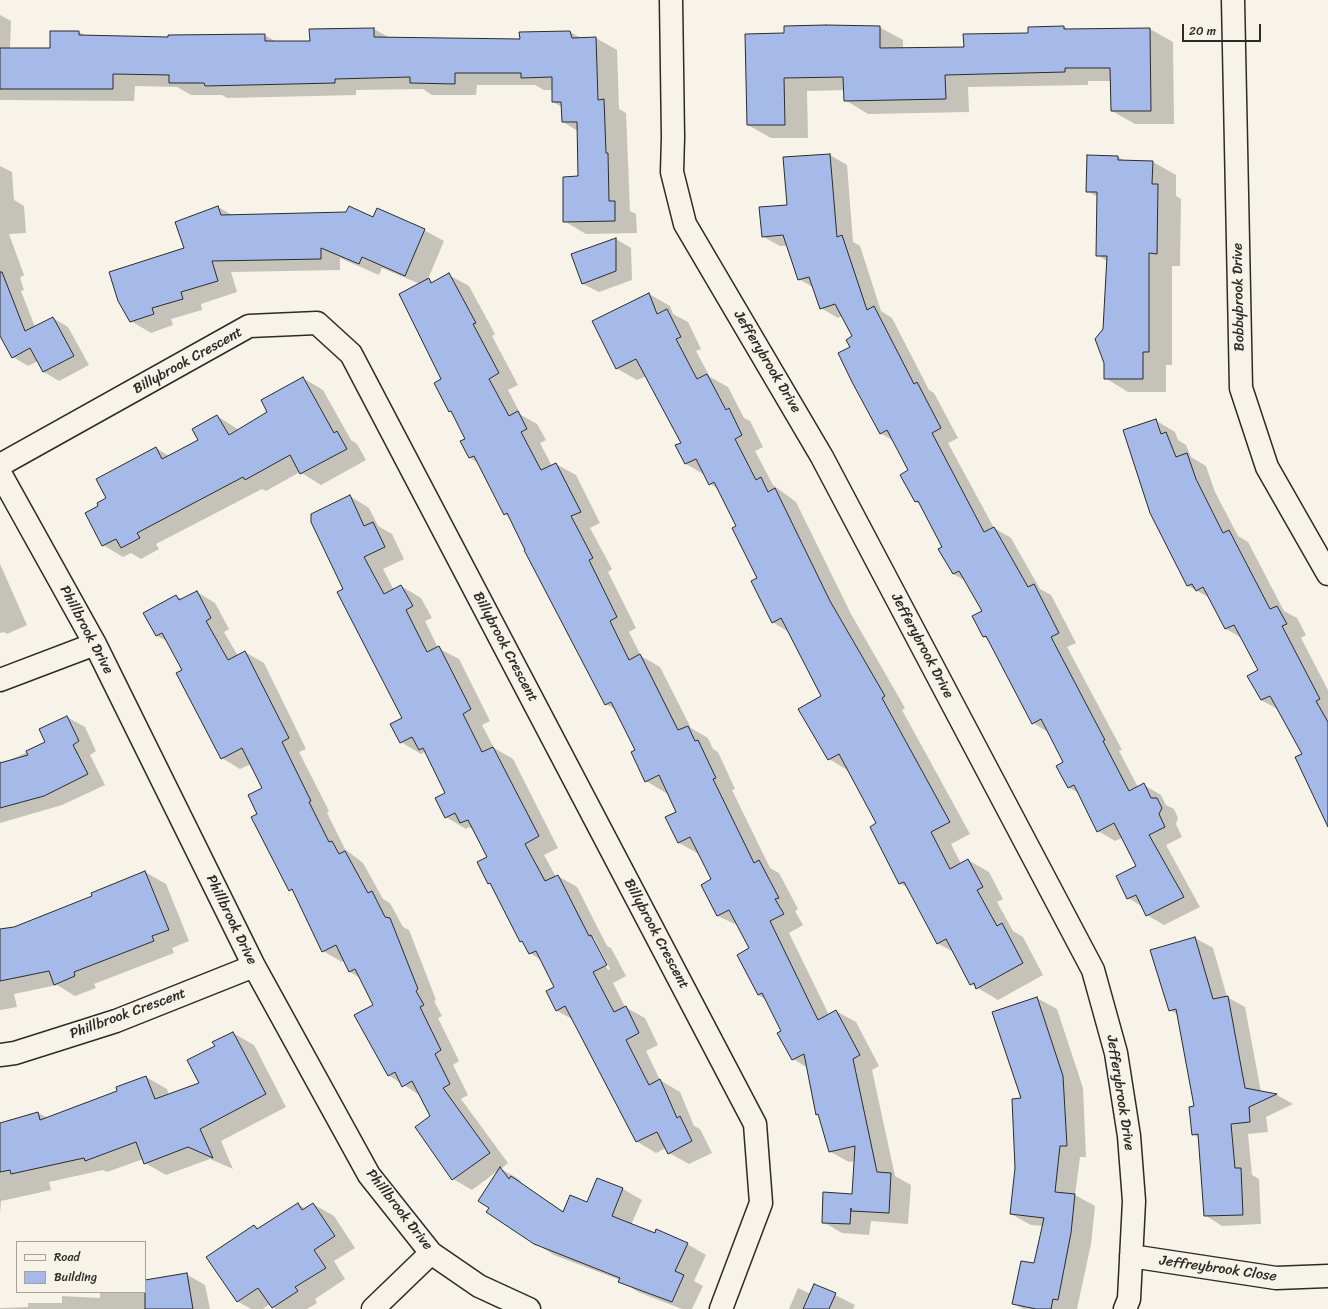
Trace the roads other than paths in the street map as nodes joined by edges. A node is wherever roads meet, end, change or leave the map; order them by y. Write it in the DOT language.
graph roads {
  1 [pos="671,0"];
  2 [pos="1233,0"];
  3 [pos="0,465"];
  4 [pos="0,473"];
  5 [pos="1328,574"];
  6 [pos="95,644"];
  7 [pos="0,680"];
  8 [pos="254,966"];
  9 [pos="0,1055"];
  10 [pos="432,1253"];
  11 [pos="1131,1256"];
  12 [pos="1328,1276"];
  13 [pos="373,1309"];
  14 [pos="529,1309"];
  15 [pos="721,1309"];
  16 [pos="1125,1309"];
  1 -- 11 [label="street, Jefferybrook Drive"];
  2 -- 5 [label="street, Bobbybrook Drive"];
  3 -- 15 [label="street, Billybrook Crescent"];
  4 -- 6 [label="street, Phillbrook Drive"];
  6 -- 7 [label="street"];
  6 -- 8 [label="street, Phillbrook Drive"];
  8 -- 9 [label="street, Phillbrook Crescent"];
  8 -- 10 [label="street, Phillbrook Drive"];
  10 -- 13 [label="street"];
  10 -- 14 [label="street, Phillbrook Drive"];
  11 -- 12 [label="street, Jeffreybrook Close"];
  11 -- 16 [label="street, Jefferybrook Drive"];
}
